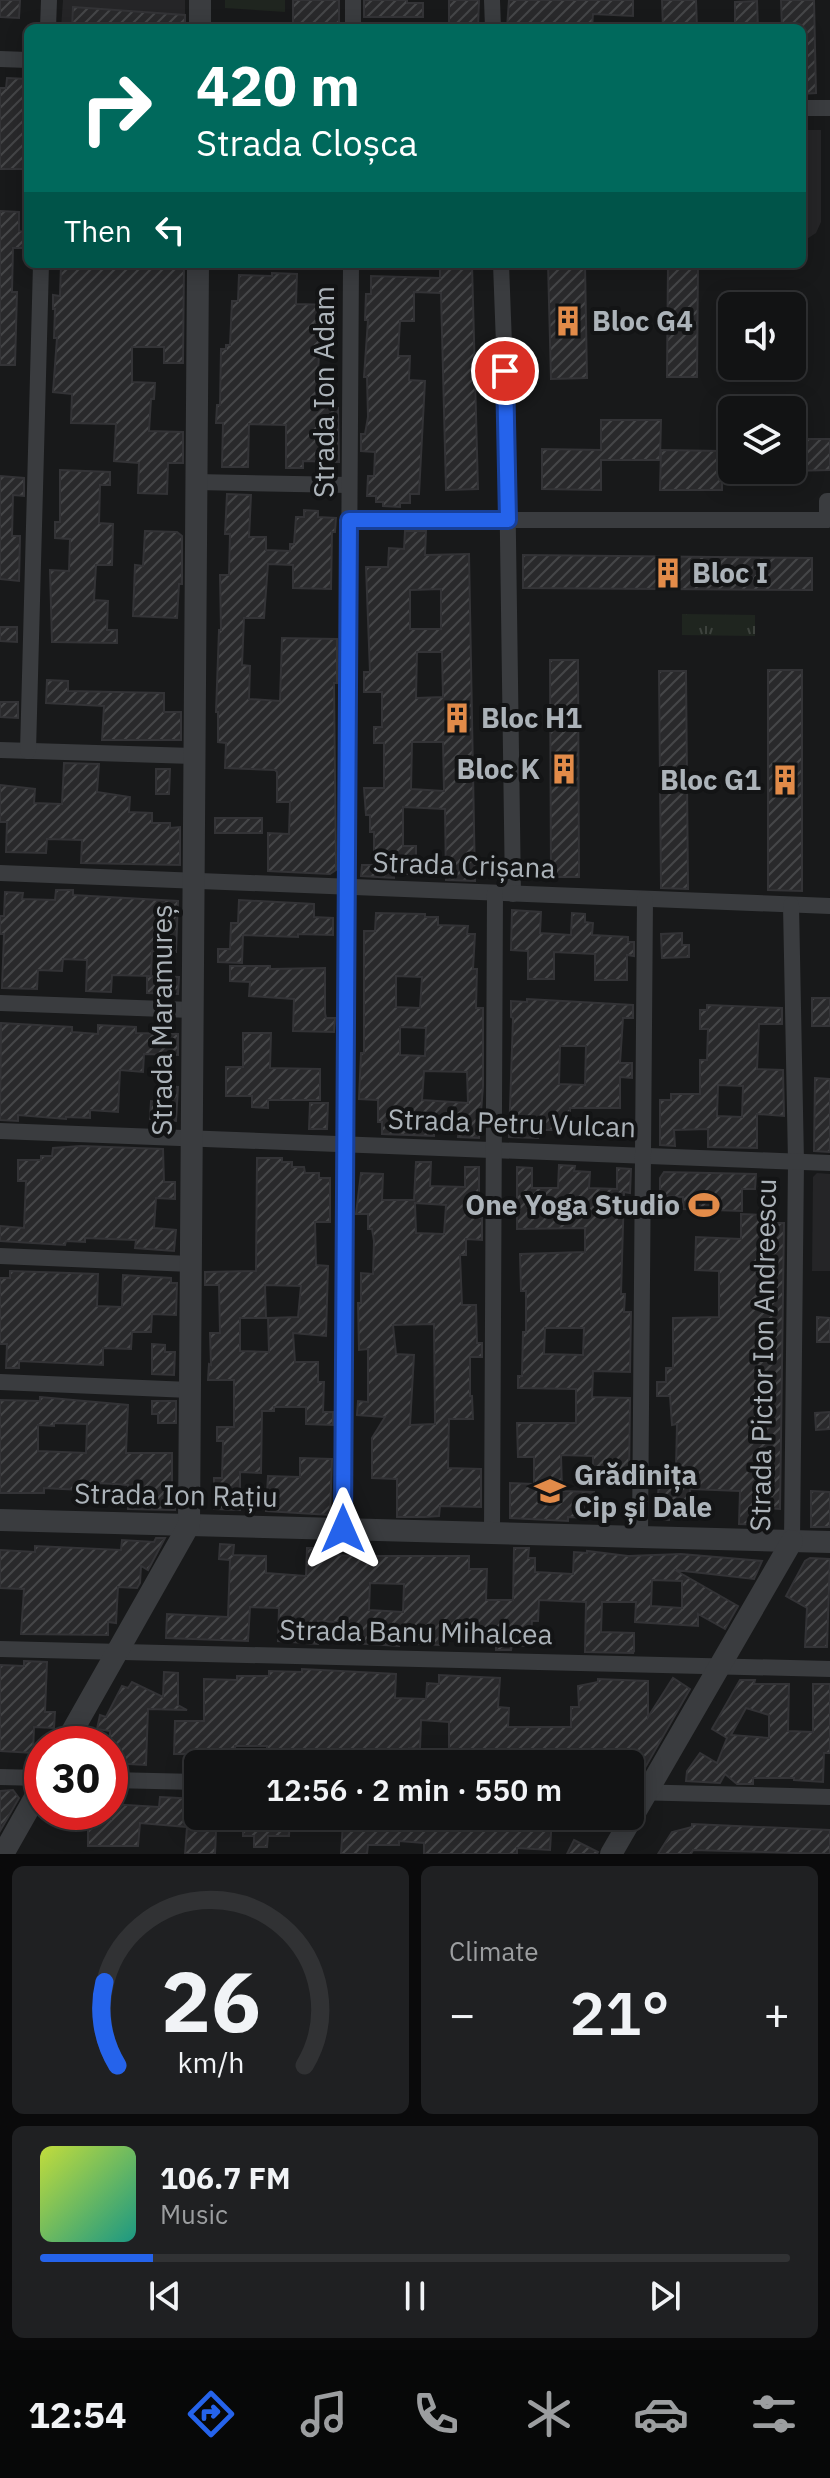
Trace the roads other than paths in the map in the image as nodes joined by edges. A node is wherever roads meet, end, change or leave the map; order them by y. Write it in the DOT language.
graph roads {
  1 [pos="49,0"];
  2 [pos="200,0"];
  3 [pos="353,0"];
  4 [pos="492,0"];
  5 [pos="48,24"];
  6 [pos="200,24"];
  7 [pos="353,24"];
  8 [pos="493,24"];
  9 [pos="0,59"];
  10 [pos="24,60"];
  11 [pos="806,108"];
  12 [pos="830,108"];
  13 [pos="41,268"];
  14 [pos="198,268"];
  15 [pos="351,268"];
  16 [pos="501,268"];
  17 [pos="196,482"];
  18 [pos="349,485"];
  19 [pos="830,501"];
  20 [pos="349,520"];
  21 [pos="508,520"];
  22 [pos="0,750"];
  23 [pos="28,751"];
  24 [pos="193,756"];
  25 [pos="0,873"];
  26 [pos="193,880"];
  27 [pos="347,887"];
  28 [pos="495,893"];
  29 [pos="513,894"];
  30 [pos="645,899"];
  31 [pos="791,905"];
  32 [pos="830,906"];
  33 [pos="0,1003"];
  34 [pos="192,1010"];
  35 [pos="0,1131"];
  36 [pos="191,1136"];
  37 [pos="345,1142"];
  38 [pos="494,1149"];
  39 [pos="643,1155"];
  40 [pos="796,1162"];
  41 [pos="830,1163"];
  42 [pos="0,1256"];
  43 [pos="191,1264"];
  44 [pos="0,1382"];
  45 [pos="190,1390"];
  46 [pos="0,1520"];
  47 [pos="189,1525"];
  48 [pos="343,1529"];
  49 [pos="492,1533"];
  50 [pos="640,1537"];
  51 [pos="792,1541"];
  52 [pos="830,1542"];
  53 [pos="0,1649"];
  54 [pos="118,1651"];
  55 [pos="720,1665"];
  56 [pos="830,1669"];
  57 [pos="75,1726"];
  58 [pos="0,1777"];
  59 [pos="24,1778"];
  60 [pos="128,1780"];
  61 [pos="184,1782"];
  62 [pos="644,1783"];
  63 [pos="644,1792"];
  64 [pos="830,1797"];
  65 [pos="24,1817"];
  66 [pos="621,1830"];
  67 [pos="3,1854"];
  68 [pos="611,1854"];
  1 -- 5 [label="street"];
  2 -- 6 [label="street"];
  3 -- 7 [label="street"];
  4 -- 8 [label="street"];
  9 -- 10 [label="street"];
  11 -- 12 [label="street"];
  13 -- 23 [label="street"];
  14 -- 17 [label="street, Strada Maramureș"];
  15 -- 18 [label="street, Strada Ion Adam"];
  16 -- 21 [label="street"];
  17 -- 18 [label="street"];
  17 -- 24 [label="street, Strada Maramureș"];
  18 -- 20 [label="street, Strada Ion Adam"];
  19 -- 21 [label="street"];
  20 -- 21 [label="street"];
  20 -- 27 [label="street, Strada Ion Adam"];
  21 -- 29 [label="street"];
  22 -- 23 [label="street"];
  23 -- 24 [label="street"];
  24 -- 26 [label="street, Strada Maramureș"];
  25 -- 26 [label="street, Strada Crișana"];
  26 -- 27 [label="street, Strada Crișana"];
  26 -- 34 [label="street, Strada Maramureș"];
  27 -- 28 [label="street, Strada Crișana"];
  27 -- 37 [label="street, Strada Ion Adam"];
  28 -- 29 [label="street, Strada Crișana"];
  28 -- 38 [label="street"];
  29 -- 30 [label="street, Strada Crișana"];
  30 -- 31 [label="street, Strada Crișana"];
  30 -- 39 [label="street"];
  31 -- 32 [label="street, Strada Crișana"];
  31 -- 40 [label="street, Strada Pictor Ion Andreescu"];
  33 -- 34 [label="street"];
  34 -- 36 [label="street, Strada Maramureș"];
  35 -- 36 [label="street, Strada Petru Vulcan"];
  36 -- 37 [label="street, Strada Petru Vulcan"];
  36 -- 43 [label="street, Strada Maramureș"];
  37 -- 38 [label="street, Strada Petru Vulcan"];
  37 -- 48 [label="street, Strada Ion Adam"];
  38 -- 39 [label="street, Strada Petru Vulcan"];
  38 -- 49 [label="street"];
  39 -- 40 [label="street, Strada Petru Vulcan"];
  39 -- 50 [label="street"];
  40 -- 41 [label="street, Strada Petru Vulcan"];
  40 -- 51 [label="street, Strada Pictor Ion Andreescu"];
  42 -- 43 [label="street"];
  43 -- 45 [label="street, Strada Maramureș"];
  44 -- 45 [label="street"];
  45 -- 47 [label="street, Strada Maramureș"];
  46 -- 47 [label="street, Strada Ion Rațiu"];
  47 -- 48 [label="street, Strada Ion Rațiu"];
  47 -- 54 [label="street, Strada Maramureș"];
  48 -- 49 [label="street, Strada Ion Rațiu"];
  49 -- 50 [label="street, Strada Ion Rațiu"];
  50 -- 51 [label="street, Strada Ion Rațiu"];
  51 -- 52 [label="street, Strada Ion Rațiu"];
  51 -- 55 [label="street, Strada Pictor Ion Andreescu"];
  53 -- 54 [label="street, Strada Banu Mihalcea"];
  54 -- 55 [label="street, Strada Banu Mihalcea"];
  54 -- 57 [label="street, Strada Maramureș"];
  55 -- 56 [label="street, Strada Banu Mihalcea"];
  55 -- 62 [label="street, Strada Pictor Ion Andreescu"];
  58 -- 59 [label="street"];
  60 -- 61 [label="street"];
  63 -- 64 [label="street"];
  65 -- 67 [label="street"];
  66 -- 68 [label="street, Strada Pictor Ion Andreescu"];
}
